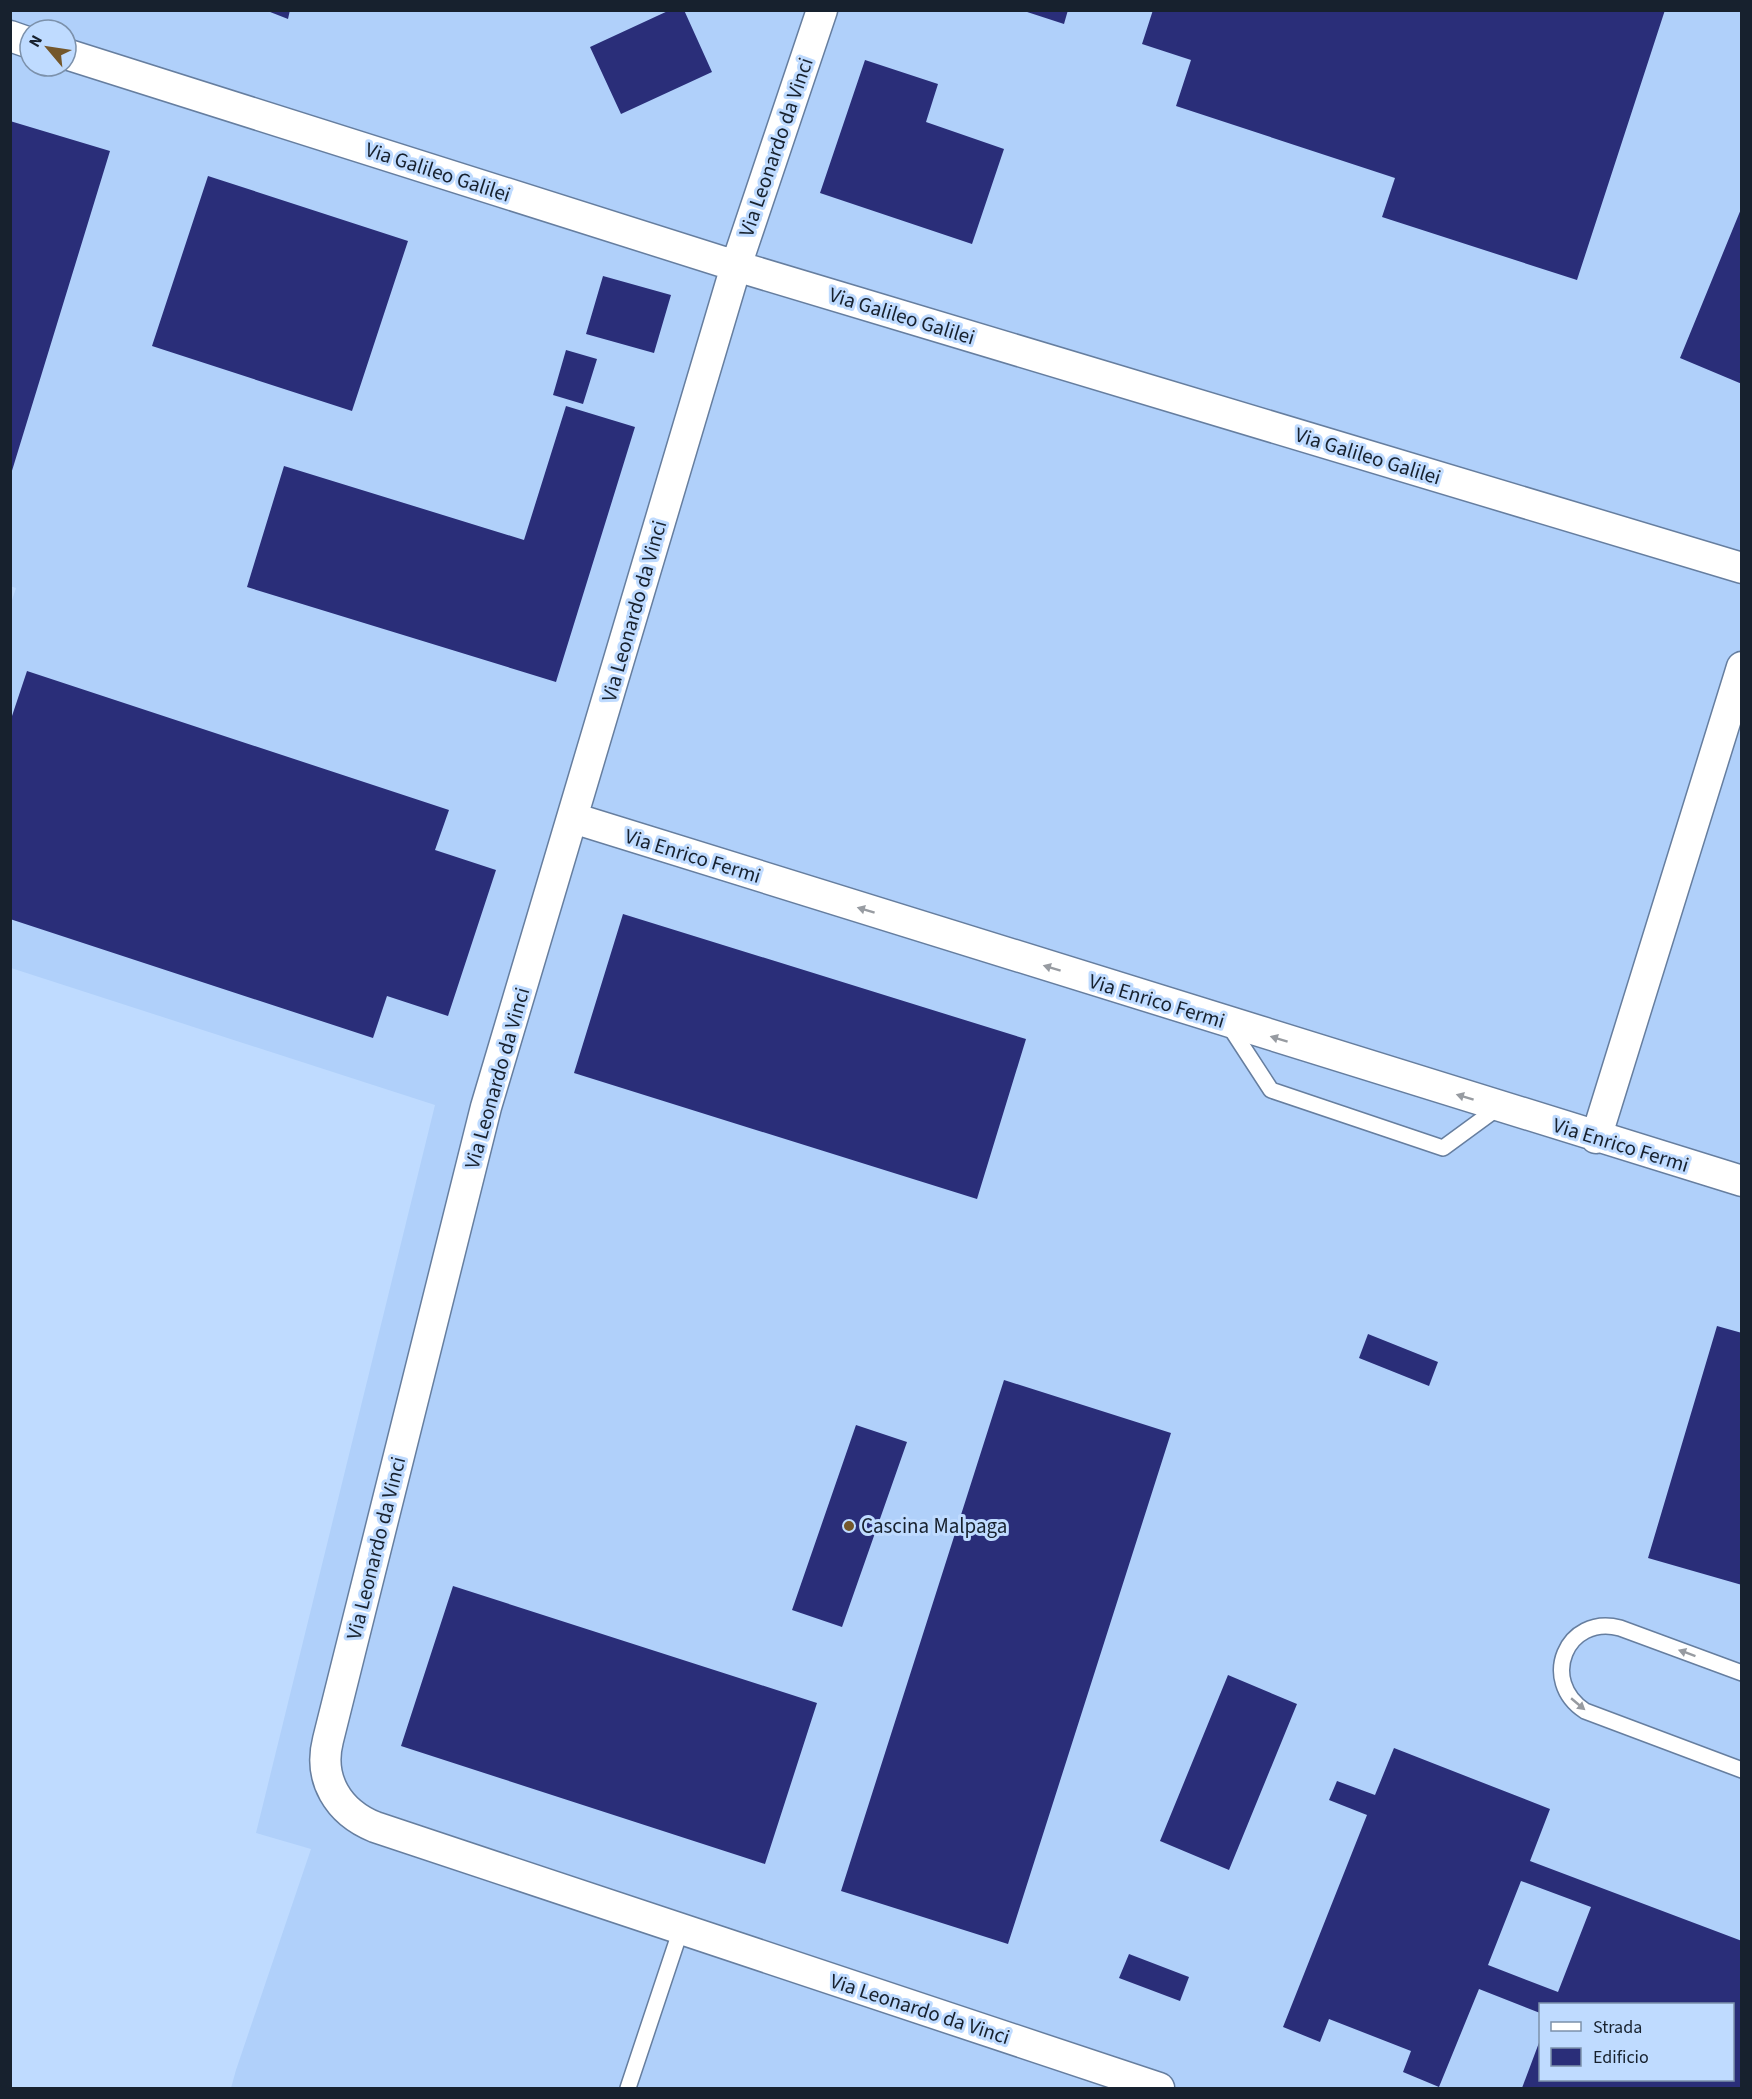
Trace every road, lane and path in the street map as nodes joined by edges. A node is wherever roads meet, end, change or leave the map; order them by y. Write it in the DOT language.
graph roads {
  1 [pos="822,10"];
  2 [pos="78,58"];
  3 [pos="736,266"];
  4 [pos="1742,568"];
  5 [pos="1742,667"];
  6 [pos="573,818"];
  7 [pos="1227,1023"];
  8 [pos="1499,1107"];
  9 [pos="1596,1138"];
  10 [pos="1742,1181"];
  11 [pos="1742,1673"];
  12 [pos="1742,1770"];
  13 [pos="681,1929"];
  14 [pos="628,2088"];
  15 [pos="1159,2088"];
  1 -- 3 [label="street, Via Leonardo da Vinci"];
  2 -- 3 [label="street, Via Galileo Galilei"];
  3 -- 4 [label="street, Via Galileo Galilei"];
  3 -- 6 [label="street, Via Leonardo da Vinci"];
  5 -- 9 [label="street"];
  7 -- 6 [label="street, Via Enrico Fermi, one-way"];
  6 -- 13 [label="street, Via Leonardo da Vinci"];
  8 -- 7 [label="street, Via Enrico Fermi, one-way"];
  7 -- 8 [label="lane"];
  8 -- 9 [label="street, Via Enrico Fermi"];
  9 -- 10 [label="street, Via Enrico Fermi"];
  11 -- 12 [label="lane, one-way"];
  13 -- 14 [label="lane"];
  13 -- 15 [label="street, Via Leonardo da Vinci"];
}
